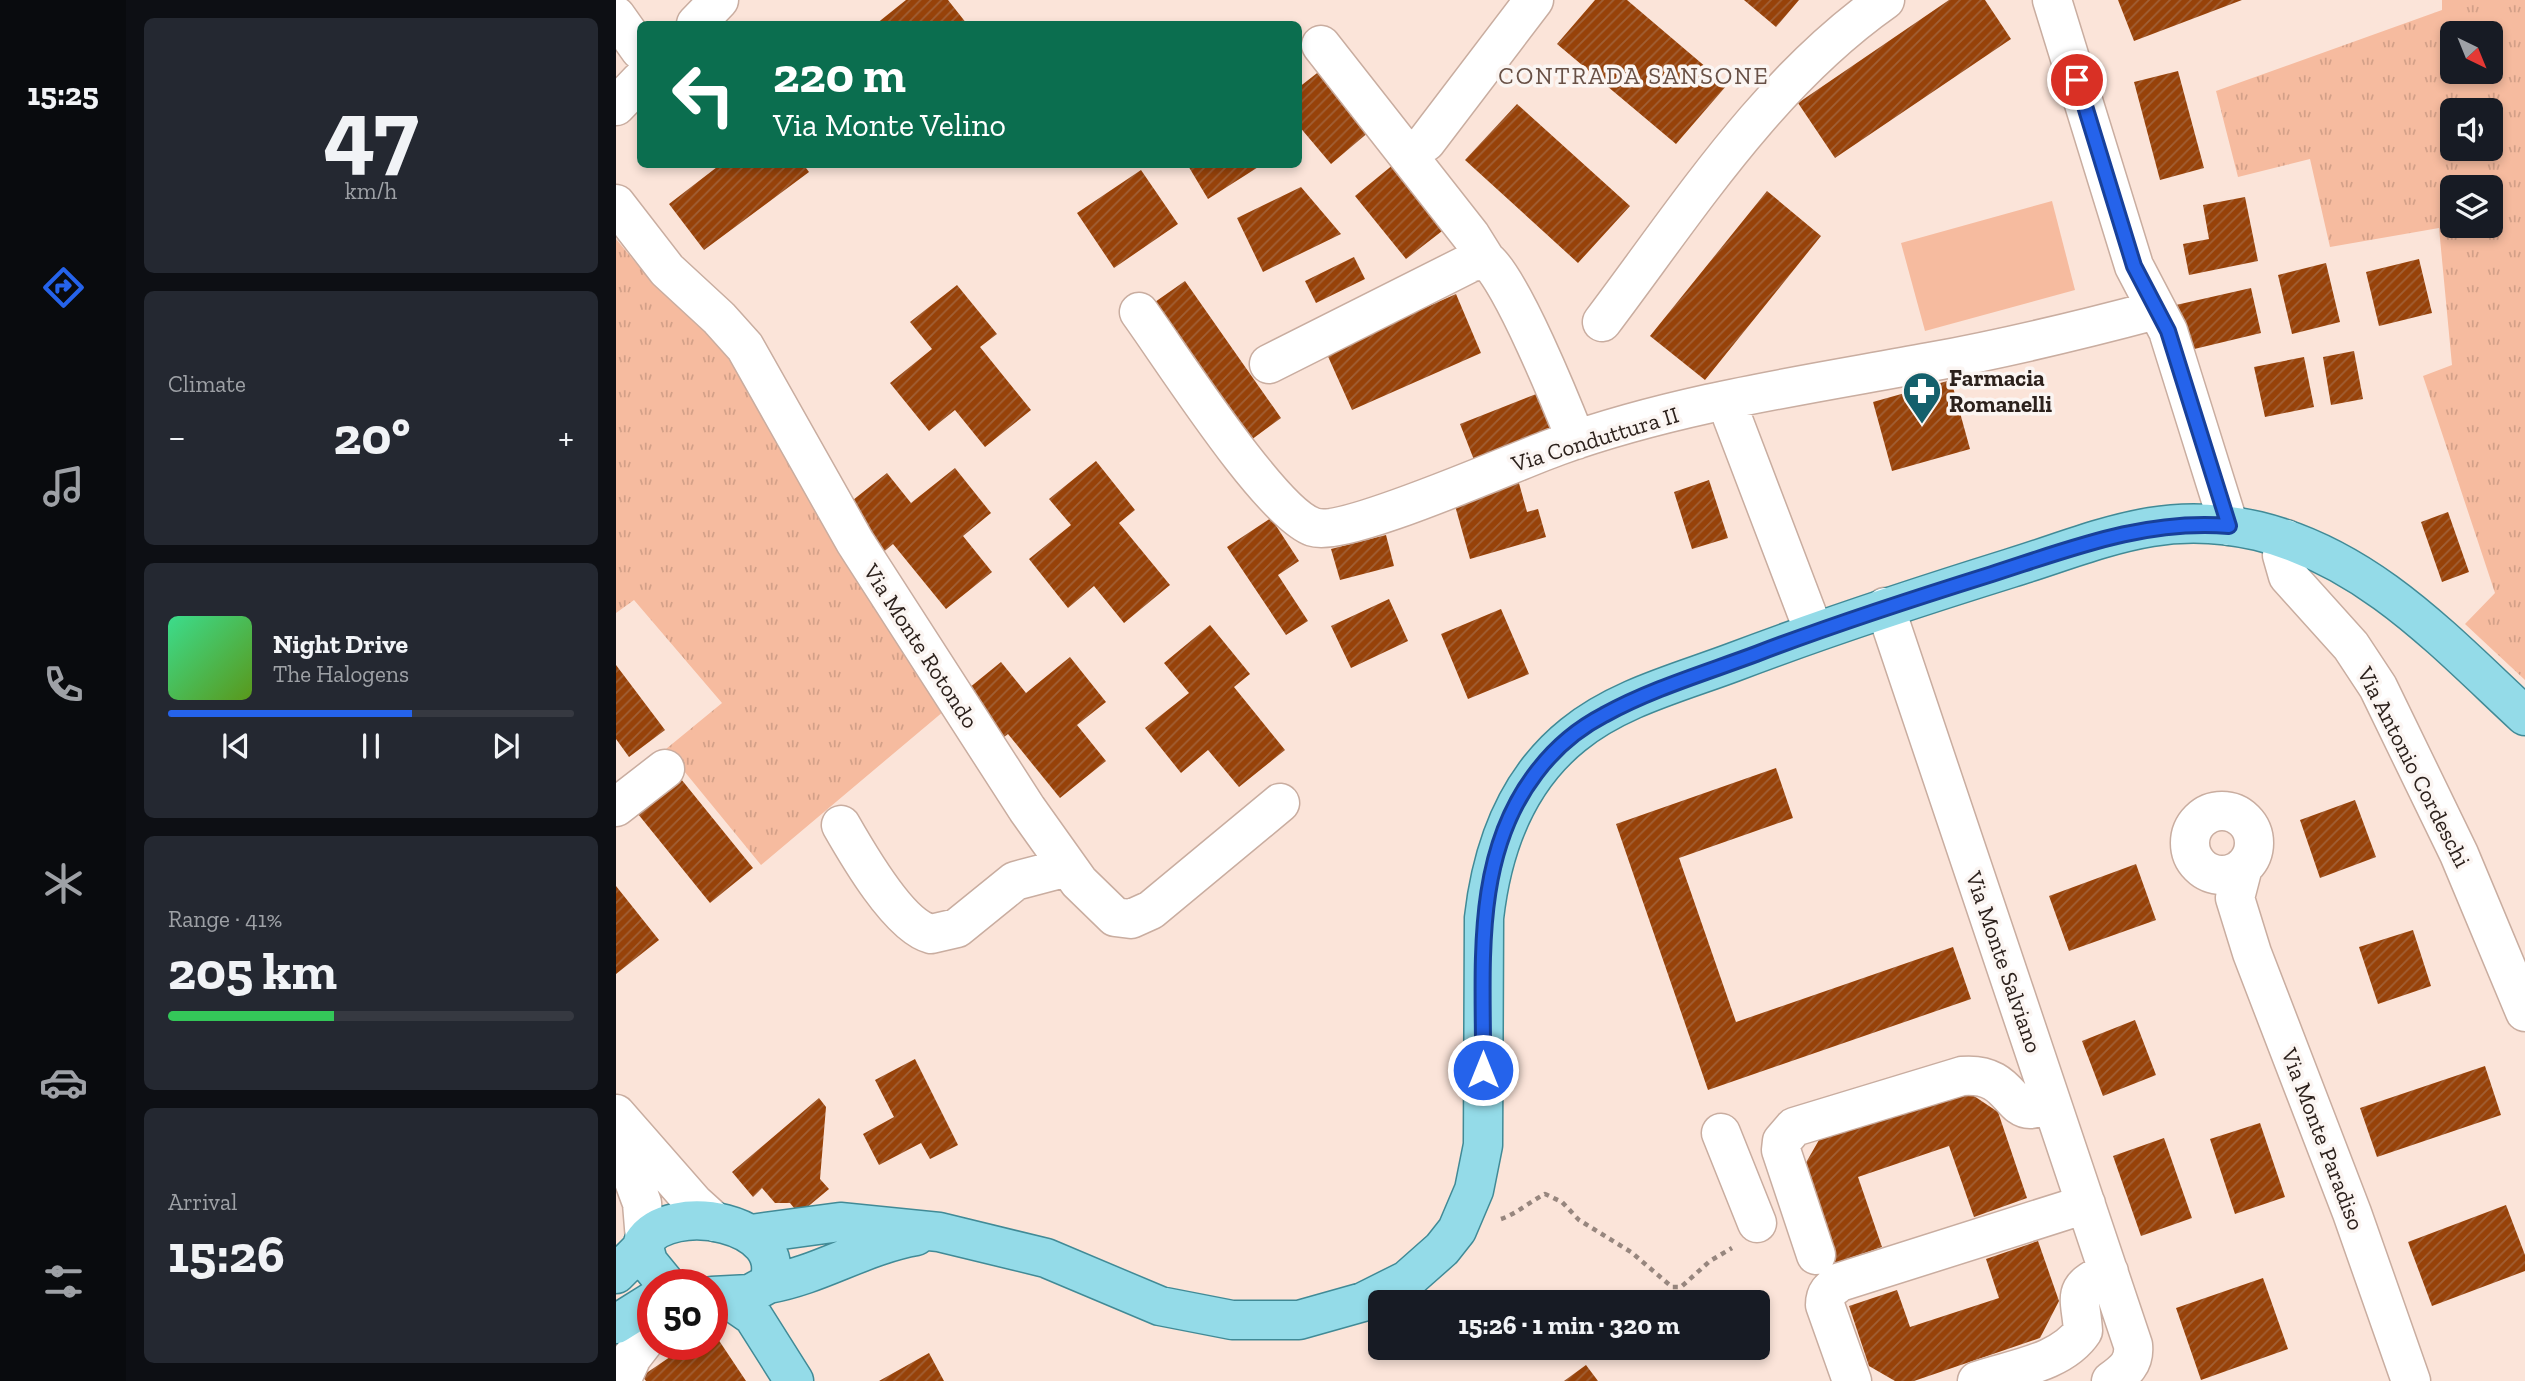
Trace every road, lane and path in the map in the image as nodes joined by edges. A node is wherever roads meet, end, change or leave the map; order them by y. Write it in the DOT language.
graph roads {
  1 [pos="719,0"];
  2 [pos="1534,0"];
  3 [pos="1885,0"];
  4 [pos="2052,0"];
  5 [pos="616,16"];
  6 [pos="699,21"];
  7 [pos="1321,44"];
  8 [pos="637,46"];
  9 [pos="637,84"];
  10 [pos="616,106"];
  11 [pos="1426,142"];
  12 [pos="616,204"];
  13 [pos="1486,260"];
  14 [pos="2156,310"];
  15 [pos="1139,312"];
  16 [pos="1602,322"];
  17 [pos="1269,364"];
  18 [pos="1726,401"];
  19 [pos="1576,440"];
  20 [pos="2229,526"];
  21 [pos="2286,539"];
  22 [pos="1885,607"];
  23 [pos="1814,632"];
  24 [pos="2525,716"];
  25 [pos="665,769"];
  26 [pos="1280,803"];
  27 [pos="616,807"];
  28 [pos="841,825"];
  29 [pos="1068,867"];
  30 [pos="2229,879"];
  31 [pos="2525,1012"];
  32 [pos="2052,1102"];
  33 [pos="616,1114"];
  34 [pos="616,1133"];
  35 [pos="1721,1133"];
  36 [pos="1786,1165"];
  37 [pos="1740,1181"];
  38 [pos="2086,1204"];
  39 [pos="1490,1219"];
  40 [pos="715,1222"];
  41 [pos="1757,1223"];
  42 [pos="939,1232"];
  43 [pos="751,1234"];
  44 [pos="644,1243"];
  45 [pos="1816,1255"];
  46 [pos="654,1269"];
  47 [pos="2109,1272"];
  48 [pos="616,1274"];
  49 [pos="766,1286"];
  50 [pos="728,1296"];
  51 [pos="728,1302"];
  52 [pos="637,1311"];
  53 [pos="616,1324"];
  54 [pos="637,1351"];
  55 [pos="621,1381"];
  56 [pos="794,1381"];
  57 [pos="1852,1381"];
  58 [pos="1977,1381"];
  59 [pos="2111,1381"];
  60 [pos="2411,1381"];
  1 -- 6 [label="street"];
  2 -- 11 [label="street"];
  3 -- 16 [label="street"];
  4 -- 14 [label="street"];
  5 -- 8 [label="street"];
  7 -- 13 [label="street"];
  9 -- 10 [label="street"];
  12 -- 29 [label="street, Via Monte Rotondo"];
  13 -- 17 [label="street"];
  13 -- 19 [label="street"];
  14 -- 18 [label="street, Via Conduttura II"];
  14 -- 20 [label="street"];
  15 -- 19 [label="street, Via Conduttura II"];
  18 -- 19 [label="street, Via Conduttura II"];
  18 -- 23 [label="street"];
  20 -- 21 [label="main road"];
  20 -- 22 [label="main road"];
  21 -- 24 [label="main road"];
  21 -- 31 [label="street, Via Antonio Cordeschi"];
  22 -- 23 [label="main road"];
  22 -- 32 [label="street, Via Monte Salviano"];
  23 -- 42 [label="main road"];
  25 -- 27 [label="street"];
  26 -- 29 [label="street, Via Monte Rotondo"];
  28 -- 29 [label="street"];
  30 -- 60 [label="street, Via Monte Paradiso"];
  32 -- 36 [label="street"];
  32 -- 38 [label="street, Via Monte Salviano"];
  33 -- 40 [label="street"];
  34 -- 44 [label="street"];
  35 -- 37 [label="street"];
  36 -- 37 [label="street"];
  36 -- 45 [label="street"];
  37 -- 41 [label="street"];
  38 -- 47 [label="street, Via Monte Salviano"];
  38 -- 57 [label="street"];
  39 -- 41 [label="path"];
  40 -- 43 [label="main road"];
  40 -- 44 [label="main road"];
  42 -- 43 [label="main road"];
  42 -- 49 [label="main road"];
  43 -- 49 [label="main road"];
  44 -- 46 [label="main road"];
  44 -- 48 [label="main road"];
  47 -- 58 [label="street"];
  47 -- 59 [label="street, Via Monte Salviano"];
  49 -- 50 [label="main road"];
  49 -- 56 [label="main road"];
  51 -- 56 [label="main road"];
  52 -- 53 [label="main road"];
  54 -- 55 [label="street"];
}
